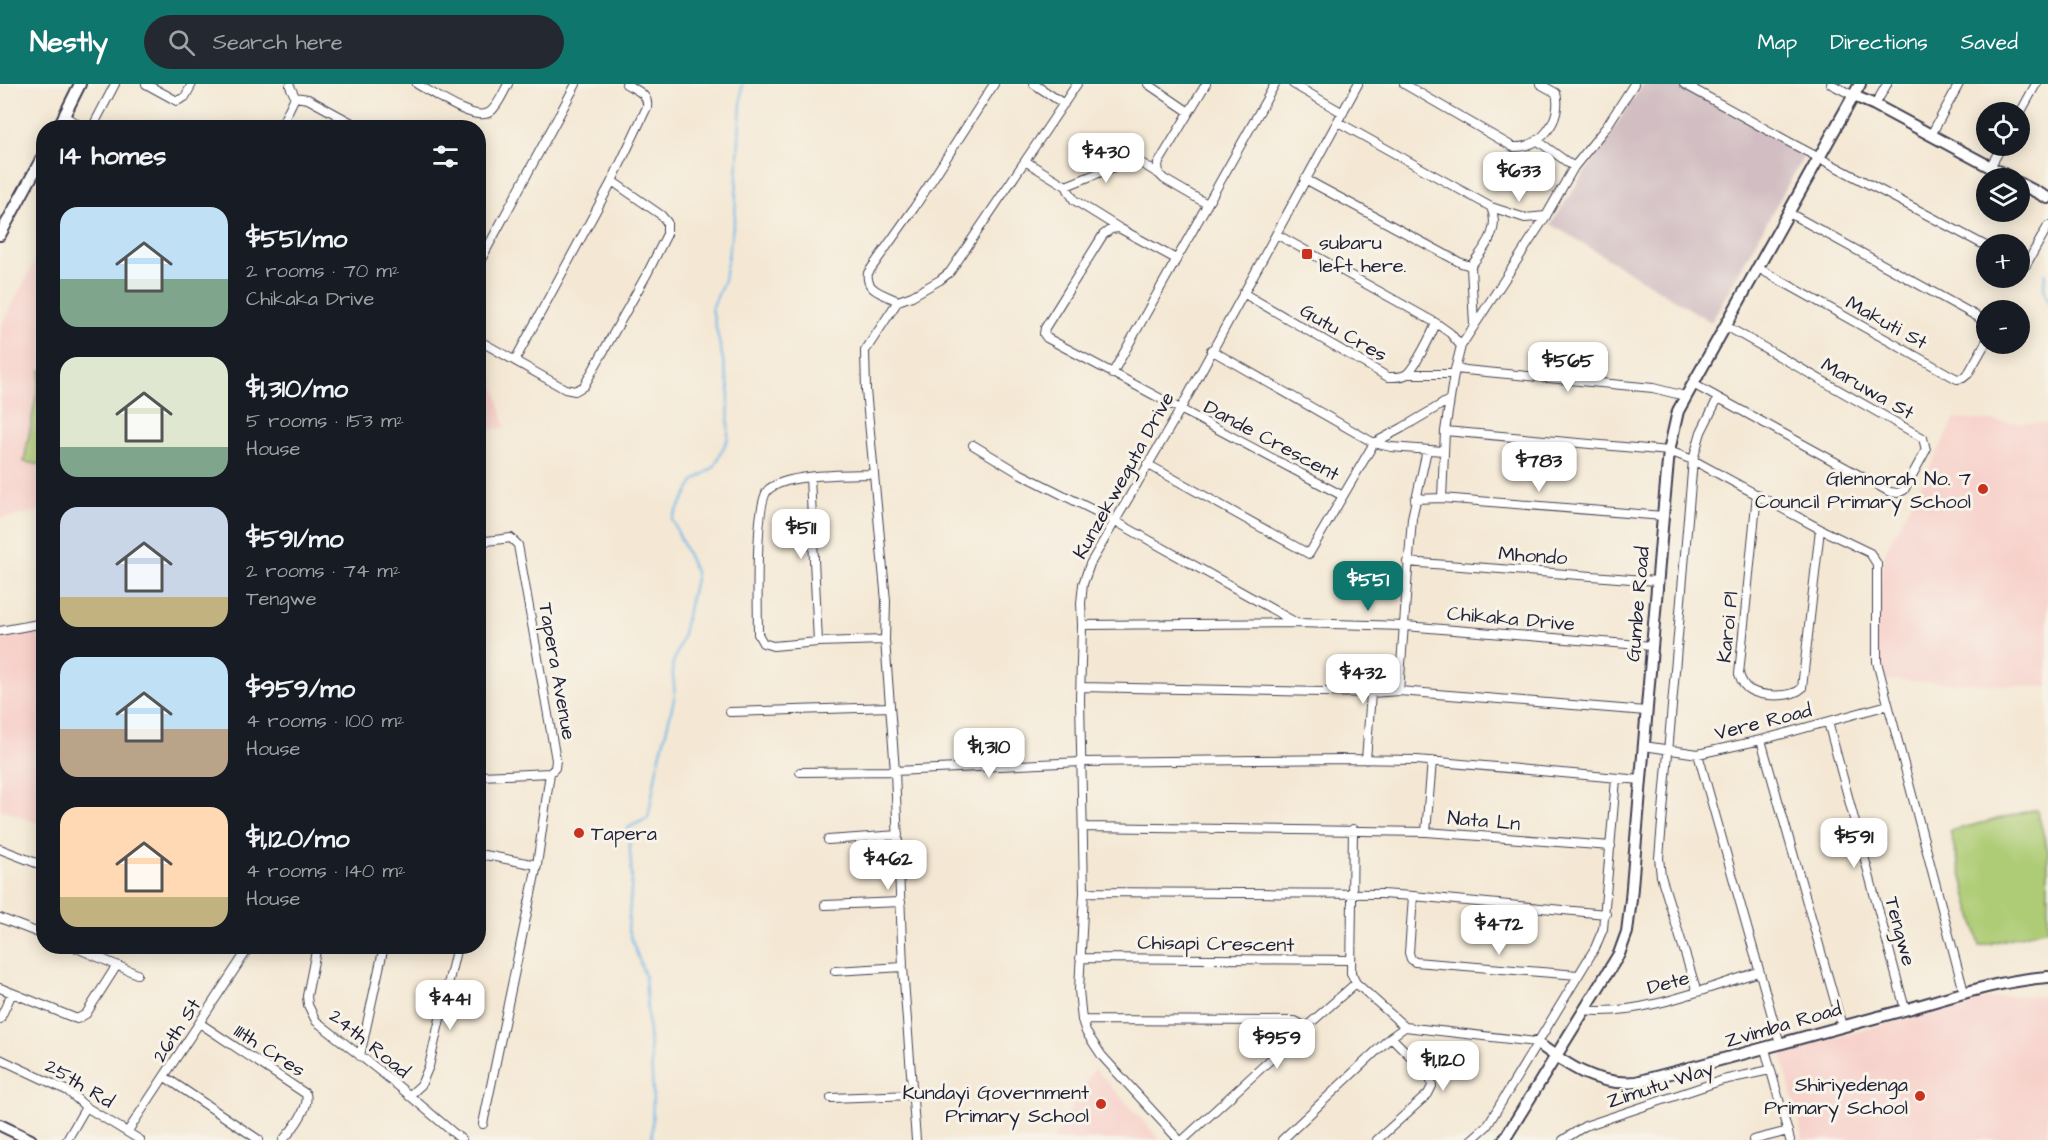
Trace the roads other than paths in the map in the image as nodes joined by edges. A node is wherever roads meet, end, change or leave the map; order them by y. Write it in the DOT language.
graph roads {
  1 [pos="80,84"];
  2 [pos="114,84"];
  3 [pos="146,84"];
  4 [pos="192,84"];
  5 [pos="417,84"];
  6 [pos="508,84"];
  7 [pos="576,84"];
  8 [pos="626,84"];
  9 [pos="994,84"];
  10 [pos="1034,84"];
  11 [pos="1077,84"];
  12 [pos="1148,84"];
  13 [pos="1206,84"];
  14 [pos="1275,84"];
  15 [pos="1293,84"];
  16 [pos="1358,84"];
  17 [pos="1404,84"];
  18 [pos="1540,84"];
  19 [pos="1634,84"];
  20 [pos="1684,84"];
  21 [pos="1831,84"];
  22 [pos="1860,84"];
  23 [pos="1887,84"];
  24 [pos="1959,84"];
  25 [pos="2036,84"];
  26 [pos="290,86"];
  27 [pos="1854,96"];
  28 [pos="295,97"];
  29 [pos="2026,102"];
  30 [pos="1064,104"];
  31 [pos="1875,105"];
  32 [pos="1189,112"];
  33 [pos="1343,113"];
  34 [pos="64,116"];
  35 [pos="62,120"];
  36 [pos="71,120"];
  37 [pos="96,120"];
  38 [pos="284,120"];
  39 [pos="346,120"];
  40 [pos="1338,122"];
  41 [pos="1931,135"];
  42 [pos="1538,141"];
  43 [pos="1112,145"];
  44 [pos="1127,154"];
  45 [pos="1996,156"];
  46 [pos="1820,157"];
  47 [pos="1025,161"];
  48 [pos="1574,167"];
  49 [pos="1990,167"];
  50 [pos="36,169"];
  51 [pos="1159,174"];
  52 [pos="1305,179"];
  53 [pos="612,181"];
  54 [pos="1066,186"];
  55 [pos="2030,188"];
  56 [pos="2048,197"];
  57 [pos="1208,204"];
  58 [pos="1491,207"];
  59 [pos="1789,213"];
  60 [pos="1546,216"];
  61 [pos="2048,226"];
  62 [pos="1119,228"];
  63 [pos="1276,234"];
  64 [pos="0,235"];
  65 [pos="1976,241"];
  66 [pos="486,250"];
  67 [pos="2030,258"];
  68 [pos="1176,259"];
  69 [pos="1471,266"];
  70 [pos="1758,268"];
  71 [pos="1243,293"];
  72 [pos="898,301"];
  73 [pos="1976,316"];
  74 [pos="1436,323"];
  75 [pos="1474,325"];
  76 [pos="1726,326"];
  77 [pos="486,344"];
  78 [pos="1461,346"];
  79 [pos="1211,350"];
  80 [pos="1979,354"];
  81 [pos="515,360"];
  82 [pos="1454,372"];
  83 [pos="1112,374"];
  84 [pos="1407,374"];
  85 [pos="1693,384"];
  86 [pos="1685,396"];
  87 [pos="1718,398"];
  88 [pos="1449,400"];
  89 [pos="1180,410"];
  90 [pos="1445,431"];
  91 [pos="1374,443"];
  92 [pos="973,445"];
  93 [pos="1427,450"];
  94 [pos="1443,451"];
  95 [pos="1669,451"];
  96 [pos="1693,460"];
  97 [pos="1147,464"];
  98 [pos="873,474"];
  99 [pos="810,477"];
  100 [pos="1757,494"];
  101 [pos="1343,496"];
  102 [pos="1442,498"];
  103 [pos="1415,499"];
  104 [pos="1663,516"];
  105 [pos="1115,521"];
  106 [pos="1820,529"];
  107 [pos="486,541"];
  108 [pos="1407,562"];
  109 [pos="1657,581"];
  110 [pos="1297,623"];
  111 [pos="36,624"];
  112 [pos="1082,625"];
  113 [pos="1405,626"];
  114 [pos="0,631"];
  115 [pos="885,640"];
  116 [pos="818,642"];
  117 [pos="1652,646"];
  118 [pos="1081,687"];
  119 [pos="1399,691"];
  120 [pos="1371,693"];
  121 [pos="1888,705"];
  122 [pos="890,707"];
  123 [pos="1646,711"];
  124 [pos="730,712"];
  125 [pos="1828,722"];
  126 [pos="1761,740"];
  127 [pos="1644,746"];
  128 [pos="1667,749"];
  129 [pos="1698,754"];
  130 [pos="1366,760"];
  131 [pos="1081,762"];
  132 [pos="1432,762"];
  133 [pos="894,771"];
  134 [pos="550,772"];
  135 [pos="800,772"];
  136 [pos="486,776"];
  137 [pos="1617,779"];
  138 [pos="1641,780"];
  139 [pos="1084,826"];
  140 [pos="1353,829"];
  141 [pos="1426,832"];
  142 [pos="898,835"];
  143 [pos="828,840"];
  144 [pos="1611,846"];
  145 [pos="0,849"];
  146 [pos="486,855"];
  147 [pos="36,863"];
  148 [pos="537,865"];
  149 [pos="1084,892"];
  150 [pos="1352,895"];
  151 [pos="1413,896"];
  152 [pos="901,902"];
  153 [pos="825,905"];
  154 [pos="1606,914"];
  155 [pos="0,918"];
  156 [pos="36,932"];
  157 [pos="91,954"];
  158 [pos="245,954"];
  159 [pos="315,954"];
  160 [pos="382,954"];
  161 [pos="455,954"];
  162 [pos="1080,958"];
  163 [pos="1351,960"];
  164 [pos="117,965"];
  165 [pos="903,967"];
  166 [pos="835,972"];
  167 [pos="1758,972"];
  168 [pos="137,974"];
  169 [pos="1578,975"];
  170 [pos="2048,977"];
  171 [pos="1356,983"];
  172 [pos="0,988"];
  173 [pos="1696,992"];
  174 [pos="1964,992"];
  175 [pos="12,993"];
  176 [pos="1905,1009"];
  177 [pos="1584,1010"];
  178 [pos="0,1019"];
  179 [pos="1082,1020"];
  180 [pos="201,1024"];
  181 [pos="1842,1026"];
  182 [pos="1306,1027"];
  183 [pos="1405,1027"];
  184 [pos="1392,1037"];
  185 [pos="1536,1042"];
  186 [pos="1780,1044"];
  187 [pos="1765,1049"];
  188 [pos="360,1056"];
  189 [pos="1555,1056"];
  190 [pos="0,1059"];
  191 [pos="1770,1070"];
  192 [pos="165,1077"];
  193 [pos="913,1095"];
  194 [pos="409,1096"];
  195 [pos="831,1098"];
  196 [pos="86,1107"];
  197 [pos="483,1124"];
  198 [pos="0,1125"];
  199 [pos="128,1131"];
  200 [pos="1789,1136"];
  201 [pos="31,1140"];
  202 [pos="67,1140"];
  203 [pos="140,1140"];
  204 [pos="259,1140"];
  205 [pos="283,1140"];
  206 [pos="462,1140"];
  207 [pos="916,1140"];
  208 [pos="1181,1140"];
  209 [pos="1282,1140"];
  210 [pos="1377,1140"];
  211 [pos="1471,1140"];
  212 [pos="1504,1140"];
  213 [pos="1563,1140"];
  214 [pos="1753,1140"];
  1 -- 34 [label="street"];
  2 -- 37 [label="street"];
  3 -- 4 [label="street"];
  5 -- 6 [label="street"];
  7 -- 66 [label="street"];
  8 -- 53 [label="street"];
  9 -- 72 [label="street"];
  10 -- 30 [label="street"];
  11 -- 30 [label="street"];
  12 -- 32 [label="street"];
  13 -- 32 [label="street"];
  14 -- 57 [label="street"];
  15 -- 33 [label="street"];
  16 -- 33 [label="street, Kunzekweguta Drive"];
  17 -- 42 [label="street"];
  18 -- 42 [label="street"];
  19 -- 48 [label="street"];
  20 -- 46 [label="street"];
  21 -- 27 [label="street"];
  22 -- 27 [label="street, Gumbe Road"];
  23 -- 31 [label="street"];
  24 -- 41 [label="street"];
  25 -- 29 [label="street"];
  26 -- 28 [label="street"];
  27 -- 31 [label="street"];
  27 -- 46 [label="street, Gumbe Road"];
  28 -- 38 [label="street"];
  28 -- 39 [label="street"];
  30 -- 47 [label="street"];
  31 -- 41 [label="street"];
  32 -- 51 [label="street"];
  33 -- 40 [label="street, Kunzekweguta Drive"];
  34 -- 35 [label="street"];
  34 -- 36 [label="street"];
  40 -- 52 [label="street, Kunzekweguta Drive"];
  40 -- 58 [label="street"];
  41 -- 49 [label="street"];
  42 -- 48 [label="street"];
  43 -- 44 [label="street"];
  44 -- 51 [label="street"];
  44 -- 54 [label="street"];
  45 -- 49 [label="street"];
  46 -- 59 [label="street, Gumbe Road"];
  46 -- 65 [label="street"];
  47 -- 54 [label="street"];
  47 -- 72 [label="street"];
  48 -- 60 [label="street"];
  50 -- 64 [label="street"];
  51 -- 57 [label="street"];
  52 -- 63 [label="street, Kunzekweguta Drive"];
  52 -- 69 [label="street"];
  53 -- 81 [label="street"];
  53 -- 81 [label="street"];
  54 -- 62 [label="street"];
  55 -- 56 [label="street"];
  57 -- 68 [label="street"];
  58 -- 60 [label="street"];
  58 -- 69 [label="street"];
  59 -- 70 [label="street, Gumbe Road"];
  59 -- 73 [label="street"];
  60 -- 75 [label="street"];
  61 -- 67 [label="street"];
  62 -- 68 [label="street"];
  62 -- 83 [label="street, Dande Crescent"];
  63 -- 71 [label="street, Kunzekweguta Drive"];
  63 -- 74 [label="street"];
  68 -- 83 [label="street"];
  69 -- 75 [label="street"];
  70 -- 76 [label="street, Gumbe Road"];
  70 -- 80 [label="street, Makuti St"];
  71 -- 79 [label="street, Kunzekweguta Drive"];
  71 -- 84 [label="street, Gutu Cres"];
  72 -- 98 [label="street"];
  74 -- 78 [label="street"];
  74 -- 84 [label="street, Gutu Cres"];
  75 -- 78 [label="street"];
  76 -- 85 [label="street, Gumbe Road"];
  76 -- 87 [label="street, Maruwa St"];
  77 -- 81 [label="street"];
  78 -- 82 [label="street"];
  79 -- 89 [label="street, Kunzekweguta Drive"];
  79 -- 91 [label="street"];
  82 -- 84 [label="street"];
  82 -- 86 [label="street"];
  82 -- 88 [label="street"];
  83 -- 89 [label="street, Dande Crescent"];
  85 -- 86 [label="street, Gumbe Road"];
  85 -- 87 [label="street, Maruwa St"];
  86 -- 95 [label="street, Gumbe Road"];
  87 -- 96 [label="street"];
  88 -- 90 [label="street"];
  88 -- 91 [label="street"];
  89 -- 97 [label="street, Kunzekweguta Drive"];
  89 -- 101 [label="street, Dande Crescent"];
  90 -- 94 [label="street"];
  90 -- 95 [label="street"];
  91 -- 93 [label="street"];
  91 -- 101 [label="street"];
  92 -- 105 [label="street, Chikaka Drive"];
  93 -- 94 [label="street"];
  93 -- 103 [label="street"];
  94 -- 102 [label="street"];
  95 -- 96 [label="street"];
  95 -- 104 [label="street, Gumbe Road"];
  96 -- 100 [label="street"];
  96 -- 128 [label="street"];
  97 -- 101 [label="street"];
  97 -- 105 [label="street, Kunzekweguta Drive"];
  98 -- 99 [label="street"];
  98 -- 115 [label="street"];
  99 -- 116 [label="street"];
  99 -- 116 [label="street"];
  100 -- 106 [label="street"];
  100 -- 106 [label="street, Karoi Pl"];
  102 -- 103 [label="street"];
  102 -- 104 [label="street"];
  103 -- 108 [label="street"];
  104 -- 109 [label="street, Gumbe Road"];
  105 -- 110 [label="street, Chikaka Drive"];
  105 -- 112 [label="street, Kunzekweguta Drive"];
  106 -- 121 [label="street"];
  107 -- 134 [label="street, Tapera Avenue"];
  108 -- 109 [label="street, Mhondo"];
  108 -- 113 [label="street"];
  109 -- 117 [label="street, Gumbe Road"];
  110 -- 112 [label="street, Chikaka Drive"];
  110 -- 113 [label="street, Chikaka Drive"];
  111 -- 114 [label="street"];
  112 -- 118 [label="street, Kunzekweguta Drive"];
  113 -- 117 [label="street, Chikaka Drive"];
  113 -- 119 [label="street"];
  115 -- 116 [label="street"];
  115 -- 122 [label="street"];
  117 -- 123 [label="street, Gumbe Road"];
  118 -- 120 [label="street"];
  118 -- 131 [label="street, Kunzekweguta Drive"];
  119 -- 120 [label="street"];
  119 -- 123 [label="street"];
  120 -- 130 [label="street"];
  121 -- 125 [label="street, Vere Road"];
  121 -- 174 [label="street"];
  122 -- 124 [label="street"];
  122 -- 133 [label="street"];
  123 -- 127 [label="street, Gumbe Road"];
  125 -- 126 [label="street, Vere Road"];
  125 -- 176 [label="street, Tengwe"];
  126 -- 129 [label="street, Vere Road"];
  126 -- 181 [label="street"];
  127 -- 128 [label="street, Vere Road"];
  127 -- 138 [label="street, Gumbe Road"];
  128 -- 129 [label="street, Vere Road"];
  128 -- 173 [label="street"];
  129 -- 167 [label="street"];
  130 -- 131 [label="street"];
  130 -- 132 [label="street"];
  131 -- 133 [label="street"];
  131 -- 139 [label="street, Kunzekweguta Drive"];
  132 -- 137 [label="street"];
  132 -- 141 [label="street, Nata Ln"];
  133 -- 135 [label="street"];
  133 -- 142 [label="street"];
  134 -- 136 [label="street"];
  134 -- 148 [label="street, Tapera Avenue"];
  137 -- 138 [label="street"];
  137 -- 144 [label="street"];
  138 -- 177 [label="street, Gumbe Road"];
  139 -- 140 [label="street"];
  139 -- 149 [label="street, Kunzekweguta Drive"];
  140 -- 141 [label="street"];
  140 -- 150 [label="street"];
  141 -- 144 [label="street, Nata Ln"];
  142 -- 143 [label="street"];
  142 -- 152 [label="street"];
  144 -- 154 [label="street"];
  145 -- 147 [label="street"];
  146 -- 148 [label="street"];
  148 -- 197 [label="street, Tapera Avenue"];
  149 -- 150 [label="street"];
  149 -- 162 [label="street, Kunzekweguta Drive"];
  150 -- 151 [label="street"];
  150 -- 163 [label="street"];
  151 -- 154 [label="street"];
  151 -- 169 [label="street"];
  152 -- 153 [label="street"];
  152 -- 165 [label="street"];
  154 -- 169 [label="street"];
  155 -- 156 [label="street"];
  157 -- 164 [label="street"];
  158 -- 180 [label="street, 26th St"];
  159 -- 188 [label="street, 24th Road"];
  160 -- 188 [label="street"];
  161 -- 194 [label="street"];
  162 -- 163 [label="street, Chisapi Crescent"];
  162 -- 179 [label="street, Kunzekweguta Drive"];
  163 -- 171 [label="street"];
  164 -- 168 [label="street"];
  164 -- 175 [label="street"];
  165 -- 166 [label="street"];
  165 -- 193 [label="street"];
  167 -- 173 [label="street, Dete"];
  167 -- 186 [label="street"];
  169 -- 185 [label="street"];
  170 -- 174 [label="street, Zvimba Road"];
  171 -- 182 [label="street"];
  171 -- 183 [label="street"];
  172 -- 175 [label="street"];
  173 -- 177 [label="street, Dete"];
  174 -- 176 [label="street, Zvimba Road"];
  175 -- 178 [label="street"];
  176 -- 181 [label="street, Zvimba Road"];
  177 -- 189 [label="street, Gumbe Road"];
  179 -- 182 [label="street"];
  179 -- 208 [label="street, Kunzekweguta Drive"];
  180 -- 192 [label="street, 26th St"];
  180 -- 205 [label="street, 111th Cres"];
  181 -- 186 [label="street, Zvimba Road"];
  182 -- 208 [label="street"];
  183 -- 184 [label="street"];
  183 -- 185 [label="street"];
  184 -- 209 [label="street"];
  184 -- 210 [label="street"];
  185 -- 189 [label="street, Zvimba Road"];
  185 -- 211 [label="street"];
  186 -- 187 [label="street, Zvimba Road"];
  187 -- 189 [label="street, Zvimba Road"];
  187 -- 191 [label="street"];
  188 -- 194 [label="street, 24th Road"];
  189 -- 212 [label="street, Gumbe Road"];
  190 -- 196 [label="street, 25th Rd"];
  191 -- 200 [label="street"];
  191 -- 213 [label="street, Zimutu Way"];
  192 -- 199 [label="street, 26th St"];
  192 -- 204 [label="street"];
  193 -- 195 [label="street"];
  193 -- 207 [label="street"];
  194 -- 206 [label="street, 24th Road"];
  196 -- 199 [label="street, 25th Rd"];
  196 -- 202 [label="street"];
  198 -- 201 [label="street"];
  199 -- 203 [label="street, 25th Rd"];
  200 -- 214 [label="street"];
}
